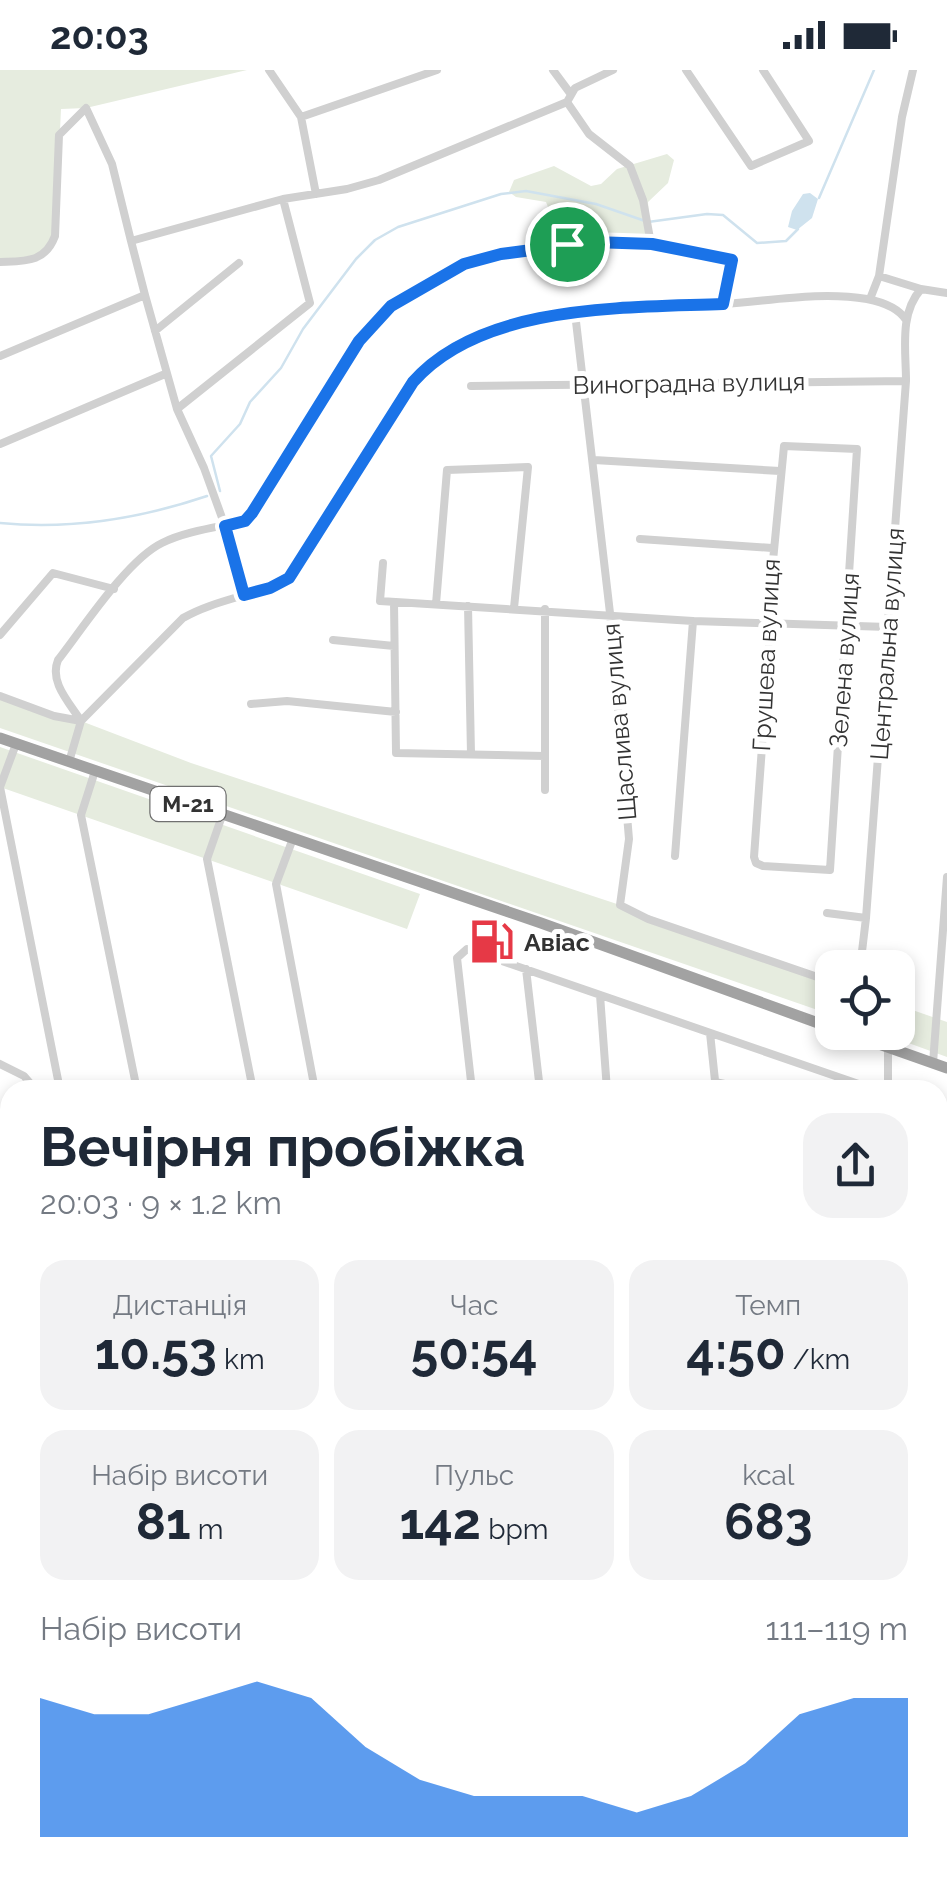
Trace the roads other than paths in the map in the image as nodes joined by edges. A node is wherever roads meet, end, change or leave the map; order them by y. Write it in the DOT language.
graph roads {
  1 [pos="268,70"];
  2 [pos="437,70"];
  3 [pos="553,70"];
  4 [pos="613,70"];
  5 [pos="686,70"];
  6 [pos="762,70"];
  7 [pos="913,70"];
  8 [pos="569,98"];
  9 [pos="301,117"];
  10 [pos="316,194"];
  11 [pos="283,199"];
  12 [pos="131,241"];
  13 [pos="652,244"];
  14 [pos="0,262"];
  15 [pos="240,263"];
  16 [pos="878,276"];
  17 [pos="921,289"];
  18 [pos="947,293"];
  19 [pos="145,295"];
  20 [pos="870,299"];
  21 [pos="723,304"];
  22 [pos="576,313"];
  23 [pos="906,320"];
  24 [pos="155,331"];
  25 [pos="0,356"];
  26 [pos="165,374"];
  27 [pos="906,380"];
  28 [pos="584,384"];
  29 [pos="471,386"];
  30 [pos="177,410"];
  31 [pos="0,444"];
  32 [pos="594,460"];
  33 [pos="780,471"];
  34 [pos="225,526"];
  35 [pos="640,539"];
  36 [pos="772,548"];
  37 [pos="383,563"];
  38 [pos="114,588"];
  39 [pos="244,595"];
  40 [pos="394,602"];
  41 [pos="436,604"];
  42 [pos="468,606"];
  43 [pos="514,608"];
  44 [pos="545,609"];
  45 [pos="610,614"];
  46 [pos="693,621"];
  47 [pos="770,623"];
  48 [pos="846,627"];
  49 [pos="888,628"];
  50 [pos="0,635"];
  51 [pos="333,640"];
  52 [pos="394,646"];
  53 [pos="0,696"];
  54 [pos="251,704"];
  55 [pos="396,712"];
  56 [pos="81,721"];
  57 [pos="0,738"];
  58 [pos="16,744"];
  59 [pos="472,754"];
  60 [pos="545,756"];
  61 [pos="69,762"];
  62 [pos="96,771"];
  63 [pos="0,787"];
  64 [pos="545,790"];
  65 [pos="222,816"];
  66 [pos="292,840"];
  67 [pos="675,856"];
  68 [pos="830,870"];
  69 [pos="947,877"];
  70 [pos="827,912"];
  71 [pos="866,918"];
  72 [pos="862,950"];
  73 [pos="526,969"];
  74 [pos="815,976"];
  75 [pos="600,995"];
  76 [pos="815,1022"];
  77 [pos="710,1034"];
  78 [pos="888,1050"];
  79 [pos="896,1050"];
  80 [pos="933,1063"];
  81 [pos="0,1064"];
  82 [pos="947,1068"];
  83 [pos="27,1080"];
  84 [pos="58,1080"];
  85 [pos="134,1080"];
  86 [pos="251,1080"];
  87 [pos="314,1080"];
  88 [pos="471,1080"];
  89 [pos="539,1080"];
  90 [pos="606,1080"];
  91 [pos="715,1080"];
  92 [pos="846,1080"];
  93 [pos="888,1080"];
  1 -- 9 [label="street"];
  2 -- 9 [label="street"];
  3 -- 8 [label="street"];
  4 -- 8 [label="street"];
  5 -- 6 [label="street"];
  7 -- 16 [label="street"];
  8 -- 10 [label="street"];
  8 -- 13 [label="street"];
  9 -- 10 [label="street"];
  10 -- 11 [label="street"];
  11 -- 12 [label="street"];
  11 -- 30 [label="street"];
  12 -- 14 [label="street"];
  12 -- 19 [label="street"];
  13 -- 21 [label="street"];
  13 -- 34 [label="street"];
  15 -- 24 [label="street"];
  16 -- 17 [label="street"];
  16 -- 20 [label="street"];
  17 -- 18 [label="street"];
  17 -- 23 [label="street"];
  19 -- 24 [label="street"];
  19 -- 25 [label="street"];
  20 -- 21 [label="street"];
  20 -- 23 [label="street"];
  21 -- 22 [label="street"];
  22 -- 28 [label="street, Щаслива вулиця"];
  22 -- 39 [label="street"];
  23 -- 27 [label="street, Центральна вулиця"];
  24 -- 26 [label="street"];
  26 -- 30 [label="street"];
  26 -- 31 [label="street"];
  27 -- 28 [label="street, Виноградна вулиця"];
  27 -- 49 [label="street, Центральна вулиця"];
  28 -- 29 [label="street, Виноградна вулиця"];
  28 -- 32 [label="street, Щаслива вулиця"];
  30 -- 34 [label="street"];
  32 -- 33 [label="street"];
  32 -- 45 [label="street, Щаслива вулиця"];
  33 -- 36 [label="street, Грушева вулиця"];
  33 -- 48 [label="street, Зелена вулиця"];
  34 -- 38 [label="street"];
  34 -- 39 [label="street"];
  35 -- 36 [label="street"];
  36 -- 47 [label="street, Грушева вулиця"];
  37 -- 40 [label="street"];
  38 -- 50 [label="street"];
  38 -- 56 [label="street"];
  39 -- 56 [label="street"];
  40 -- 41 [label="street"];
  40 -- 52 [label="street"];
  41 -- 42 [label="street"];
  41 -- 43 [label="street"];
  42 -- 43 [label="street"];
  42 -- 59 [label="street"];
  43 -- 44 [label="street"];
  44 -- 45 [label="street"];
  44 -- 60 [label="street"];
  45 -- 46 [label="street"];
  45 -- 74 [label="street, Щаслива вулиця"];
  46 -- 47 [label="street"];
  46 -- 67 [label="street"];
  47 -- 48 [label="street"];
  47 -- 68 [label="street, Грушева вулиця"];
  48 -- 49 [label="street"];
  48 -- 68 [label="street, Зелена вулиця"];
  49 -- 71 [label="street, Центральна вулиця"];
  51 -- 52 [label="street"];
  52 -- 55 [label="street"];
  53 -- 56 [label="street"];
  54 -- 55 [label="street"];
  55 -- 59 [label="street"];
  56 -- 61 [label="street"];
  57 -- 58 [label="highway, М-21"];
  58 -- 61 [label="highway, М-21"];
  58 -- 63 [label="street"];
  59 -- 60 [label="street"];
  60 -- 64 [label="street"];
  61 -- 62 [label="highway, М-21"];
  62 -- 65 [label="highway, М-21"];
  62 -- 85 [label="street"];
  63 -- 84 [label="street"];
  65 -- 66 [label="highway, М-21"];
  65 -- 86 [label="street"];
  66 -- 76 [label="highway, М-21"];
  66 -- 87 [label="street"];
  69 -- 80 [label="street"];
  70 -- 71 [label="street"];
  71 -- 72 [label="street, Центральна вулиця"];
  73 -- 75 [label="street"];
  73 -- 88 [label="street"];
  73 -- 89 [label="street"];
  75 -- 77 [label="street"];
  75 -- 90 [label="street"];
  77 -- 91 [label="street"];
  77 -- 92 [label="street"];
  78 -- 93 [label="street"];
  79 -- 80 [label="highway"];
  80 -- 82 [label="highway"];
  81 -- 83 [label="street"];
}
